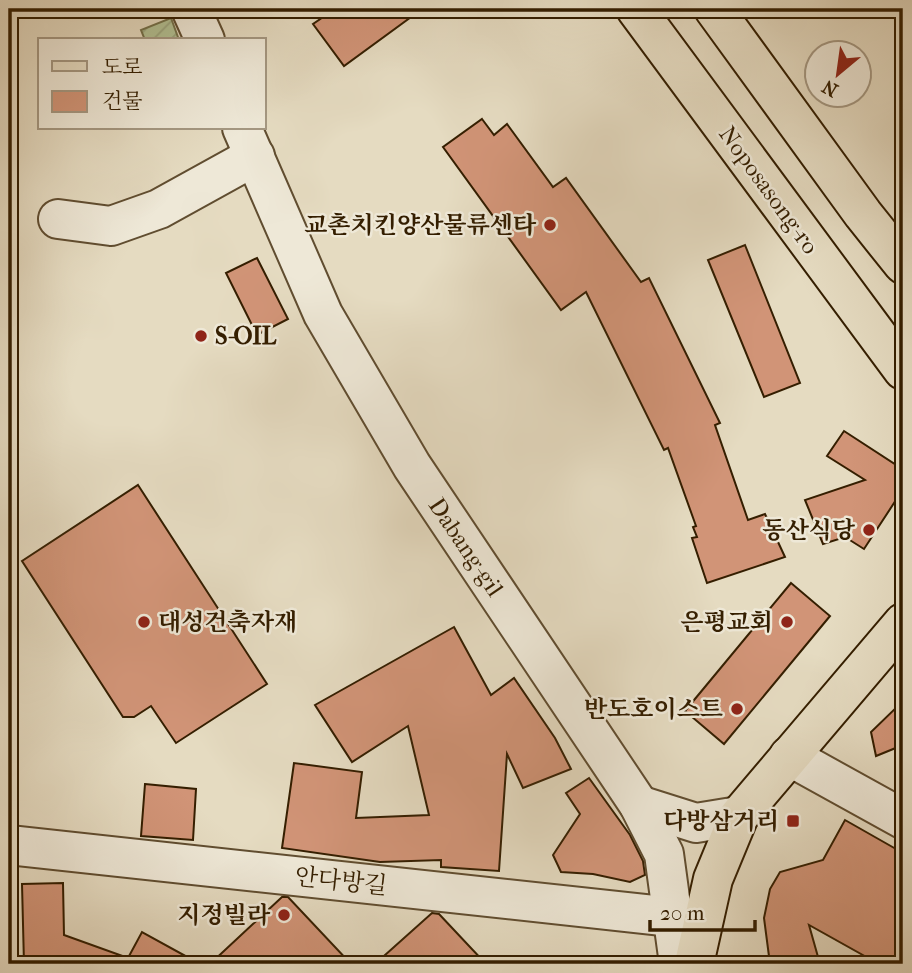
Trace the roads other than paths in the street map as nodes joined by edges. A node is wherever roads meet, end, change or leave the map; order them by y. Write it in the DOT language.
graph roads {
  1 [pos="191,9"];
  2 [pos="636,9"];
  3 [pos="714,9"];
  4 [pos="204,38"];
  5 [pos="249,142"];
  6 [pos="58,219"];
  7 [pos="903,264"];
  8 [pos="903,370"];
  9 [pos="903,623"];
  10 [pos="789,756"];
  11 [pos="639,805"];
  12 [pos="739,816"];
  13 [pos="903,819"];
  14 [pos="9,845"];
  15 [pos="672,917"];
  16 [pos="679,964"];
  17 [pos="694,964"];
  1 -- 4 [label="street"];
  2 -- 8 [label="main road, Noposasong-ro"];
  3 -- 7 [label="main road"];
  5 -- 6 [label="street"];
  5 -- 11 [label="street, Dabang-gil"];
  9 -- 10 [label="main road"];
  10 -- 12 [label="main road"];
  10 -- 13 [label="street"];
  11 -- 12 [label="street"];
  11 -- 15 [label="street, Dabang-gil"];
  12 -- 17 [label="main road"];
  14 -- 15 [label="street, 안다방길"];
  15 -- 16 [label="street, Dabang-gil"];
}
